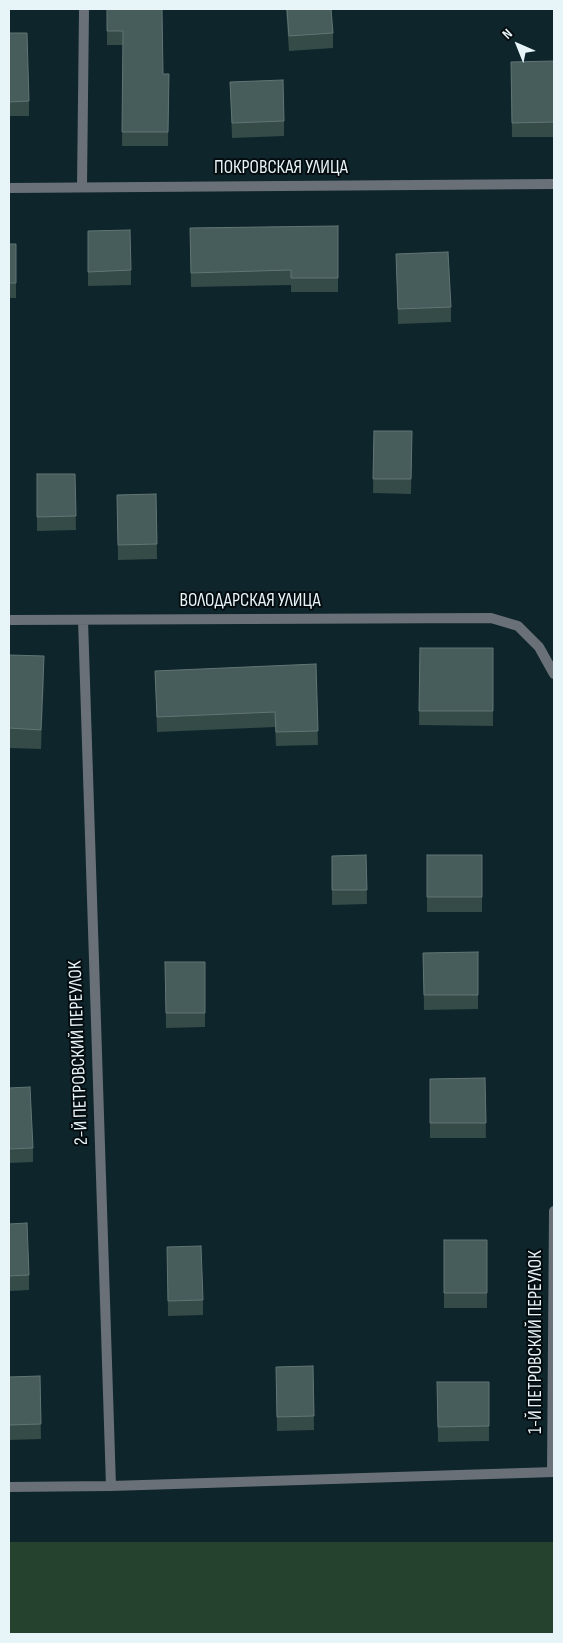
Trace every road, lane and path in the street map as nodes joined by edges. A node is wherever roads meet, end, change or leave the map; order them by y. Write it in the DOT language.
graph roads {
  1 [pos="84,9"];
  2 [pos="554,184"];
  3 [pos="82,187"];
  4 [pos="9,188"];
  5 [pos="9,620"];
  6 [pos="83,620"];
  7 [pos="554,674"];
  8 [pos="554,1211"];
  9 [pos="553,1472"];
  10 [pos="111,1486"];
  11 [pos="9,1487"];
  1 -- 3 [label="street"];
  2 -- 3 [label="street, ПОКРОВСКАЯ УЛИЦА"];
  3 -- 4 [label="street, ПОКРОВСКАЯ УЛИЦА"];
  5 -- 6 [label="street, ВОЛОДАРСКАЯ УЛИЦА"];
  6 -- 7 [label="street, ВОЛОДАРСКАЯ УЛИЦА"];
  6 -- 10 [label="street, 2-Й ПЕТРОВСКИЙ ПЕРЕУЛОК"];
  8 -- 9 [label="street, 1-Й ПЕТРОВСКИЙ ПЕРЕУЛОК"];
  9 -- 10 [label="street"];
  10 -- 11 [label="street"];
}
